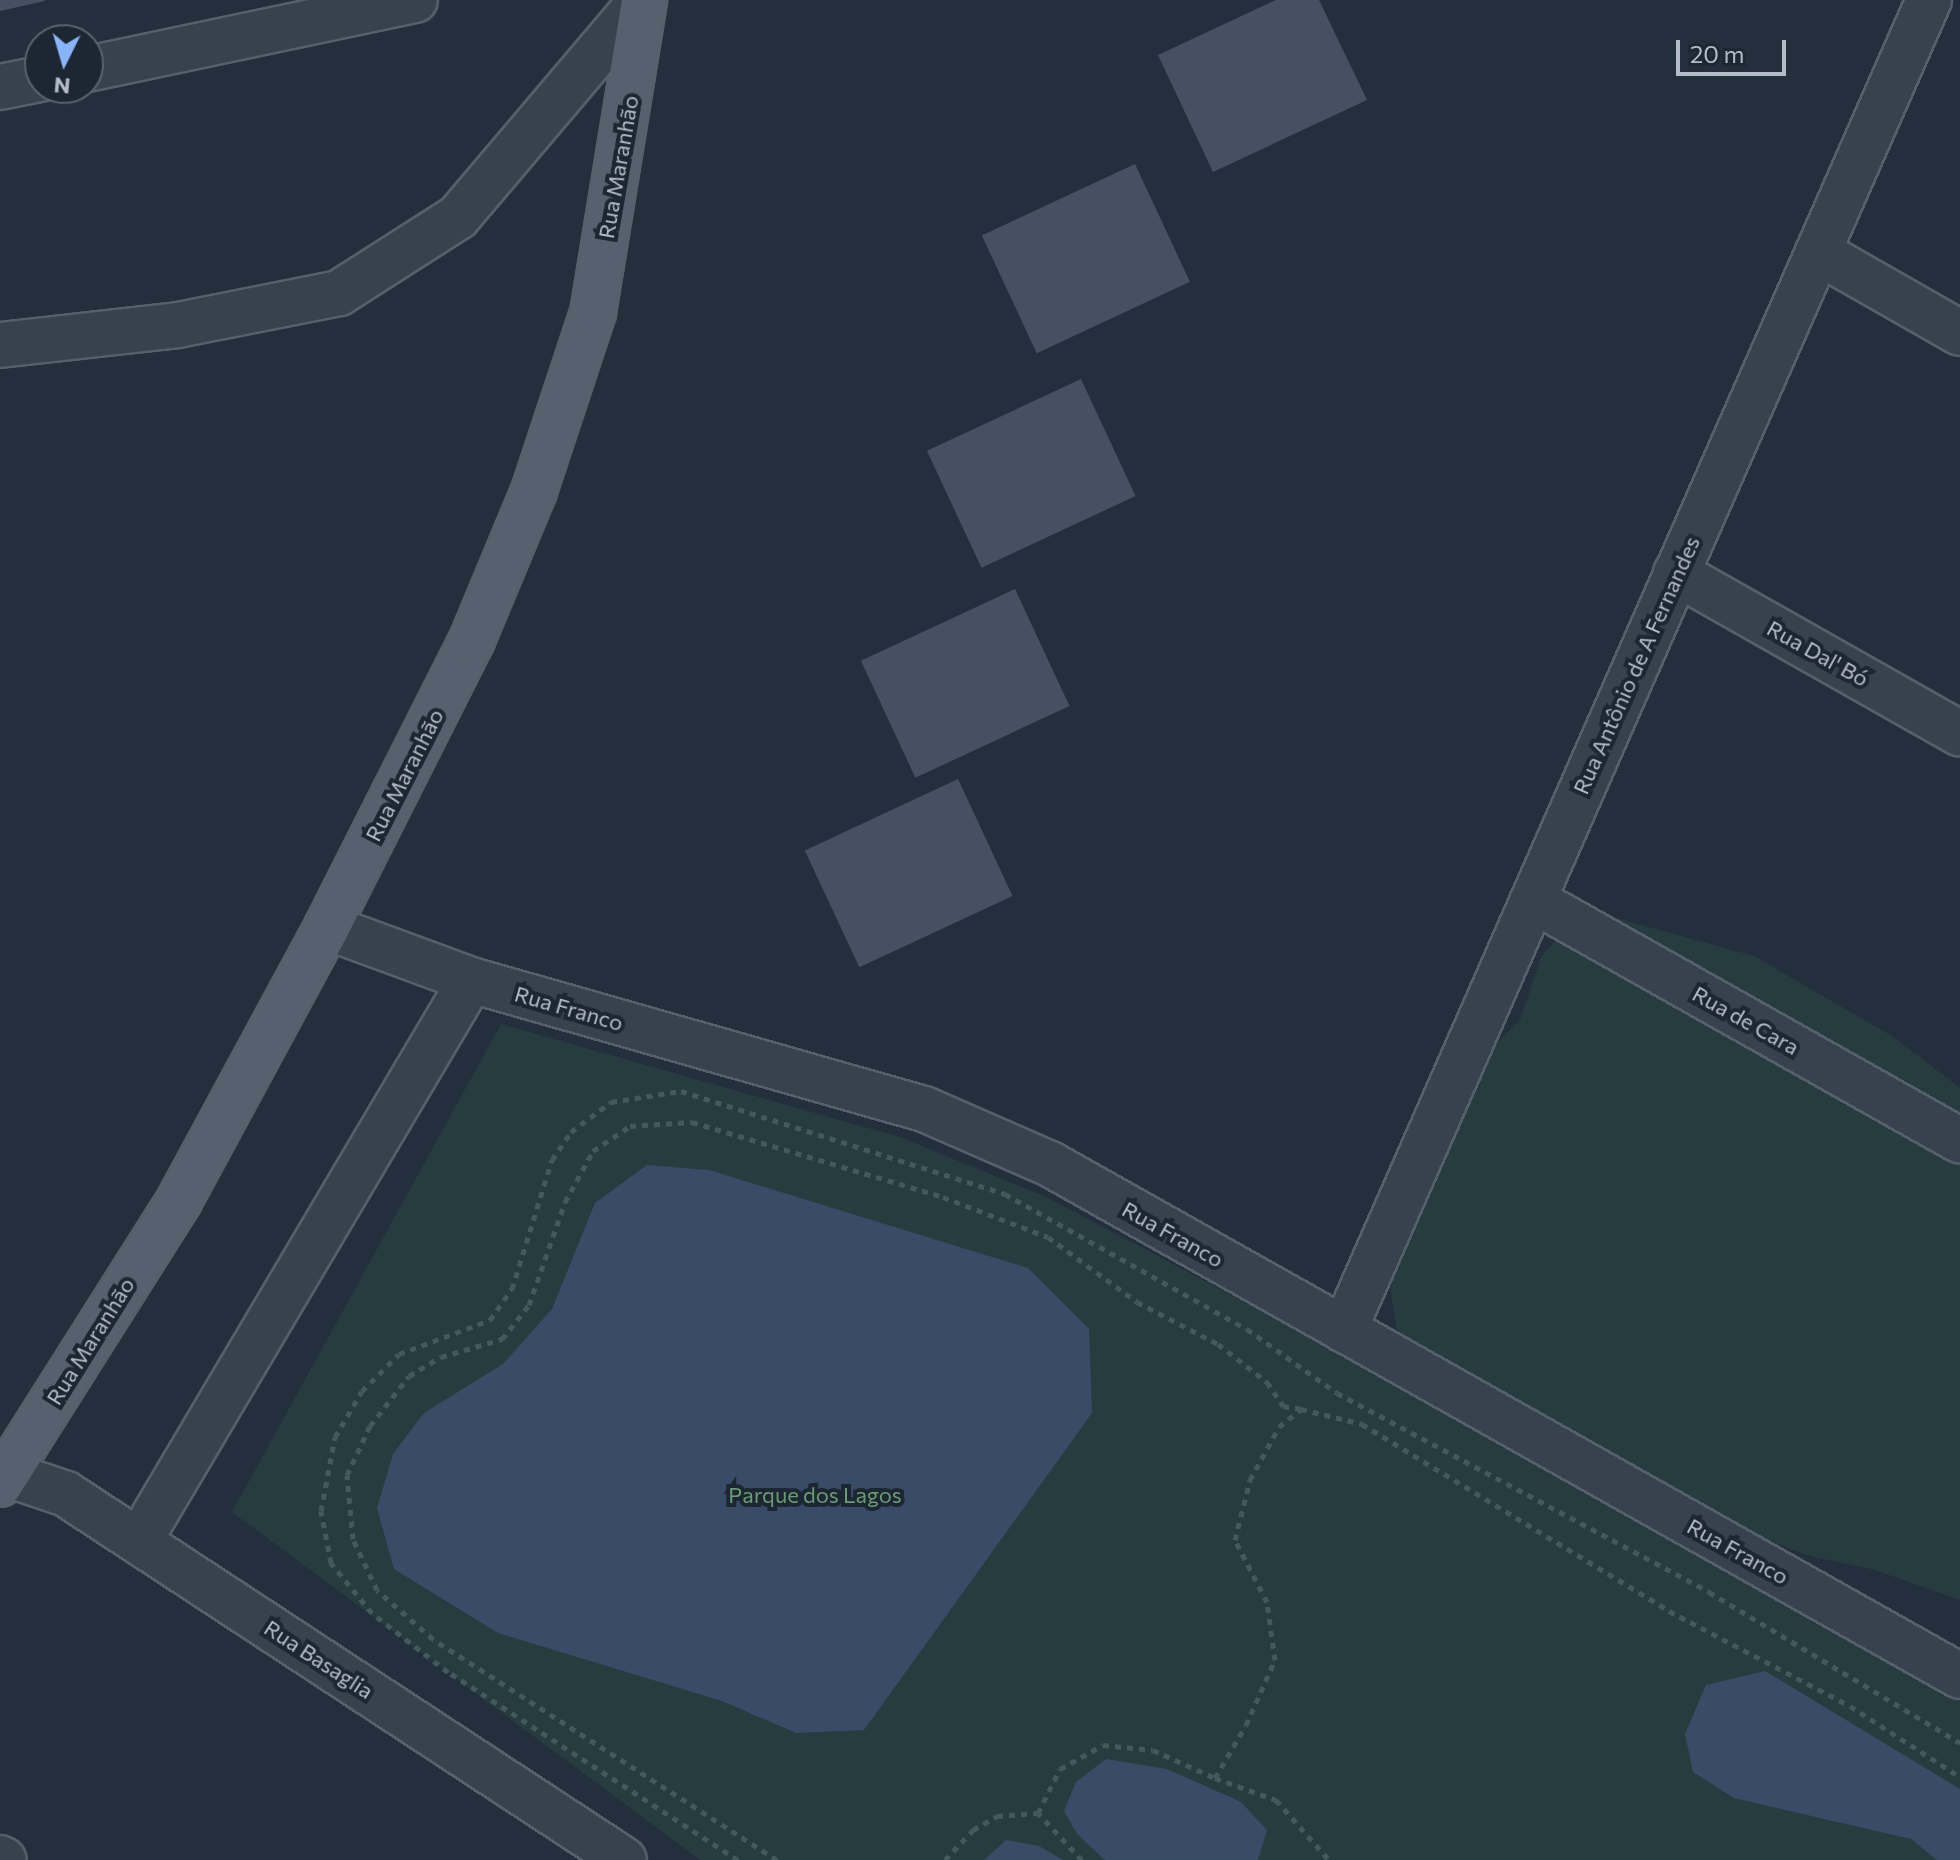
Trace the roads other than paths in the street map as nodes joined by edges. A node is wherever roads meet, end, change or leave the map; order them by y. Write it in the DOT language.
graph roads {
  1 [pos="415,0"];
  2 [pos="643,0"];
  3 [pos="1929,0"];
  4 [pos="104,66"];
  5 [pos="24,82"];
  6 [pos="0,87"];
  7 [pos="1818,252"];
  8 [pos="1960,333"];
  9 [pos="0,345"];
  10 [pos="1676,573"];
  11 [pos="1960,734"];
  12 [pos="1533,900"];
  13 [pos="327,927"];
  14 [pos="471,980"];
  15 [pos="1960,1141"];
  16 [pos="1344,1330"];
  17 [pos="3,1479"];
  18 [pos="139,1541"];
  19 [pos="1960,1676"];
  20 [pos="624,1860"];
  1 -- 4 [label="street"];
  2 -- 9 [label="street"];
  2 -- 13 [label="main road, Rua Maranhão"];
  3 -- 7 [label="street, Rua Antônio de A Fernandes"];
  5 -- 6 [label="street"];
  7 -- 8 [label="street"];
  7 -- 10 [label="street, Rua Antônio de A Fernandes"];
  10 -- 11 [label="street, Rua Dal' Bó"];
  10 -- 12 [label="street, Rua Antônio de A Fernandes"];
  12 -- 15 [label="street, Rua de Cara"];
  12 -- 16 [label="street, Rua Antônio de A Fernandes"];
  13 -- 14 [label="street, Rua Franco"];
  13 -- 17 [label="main road, Rua Maranhão"];
  14 -- 16 [label="street, Rua Franco"];
  14 -- 18 [label="street"];
  16 -- 19 [label="street, Rua Franco"];
  17 -- 18 [label="street, Rua Basaglia"];
  18 -- 20 [label="street, Rua Basaglia"];
}
